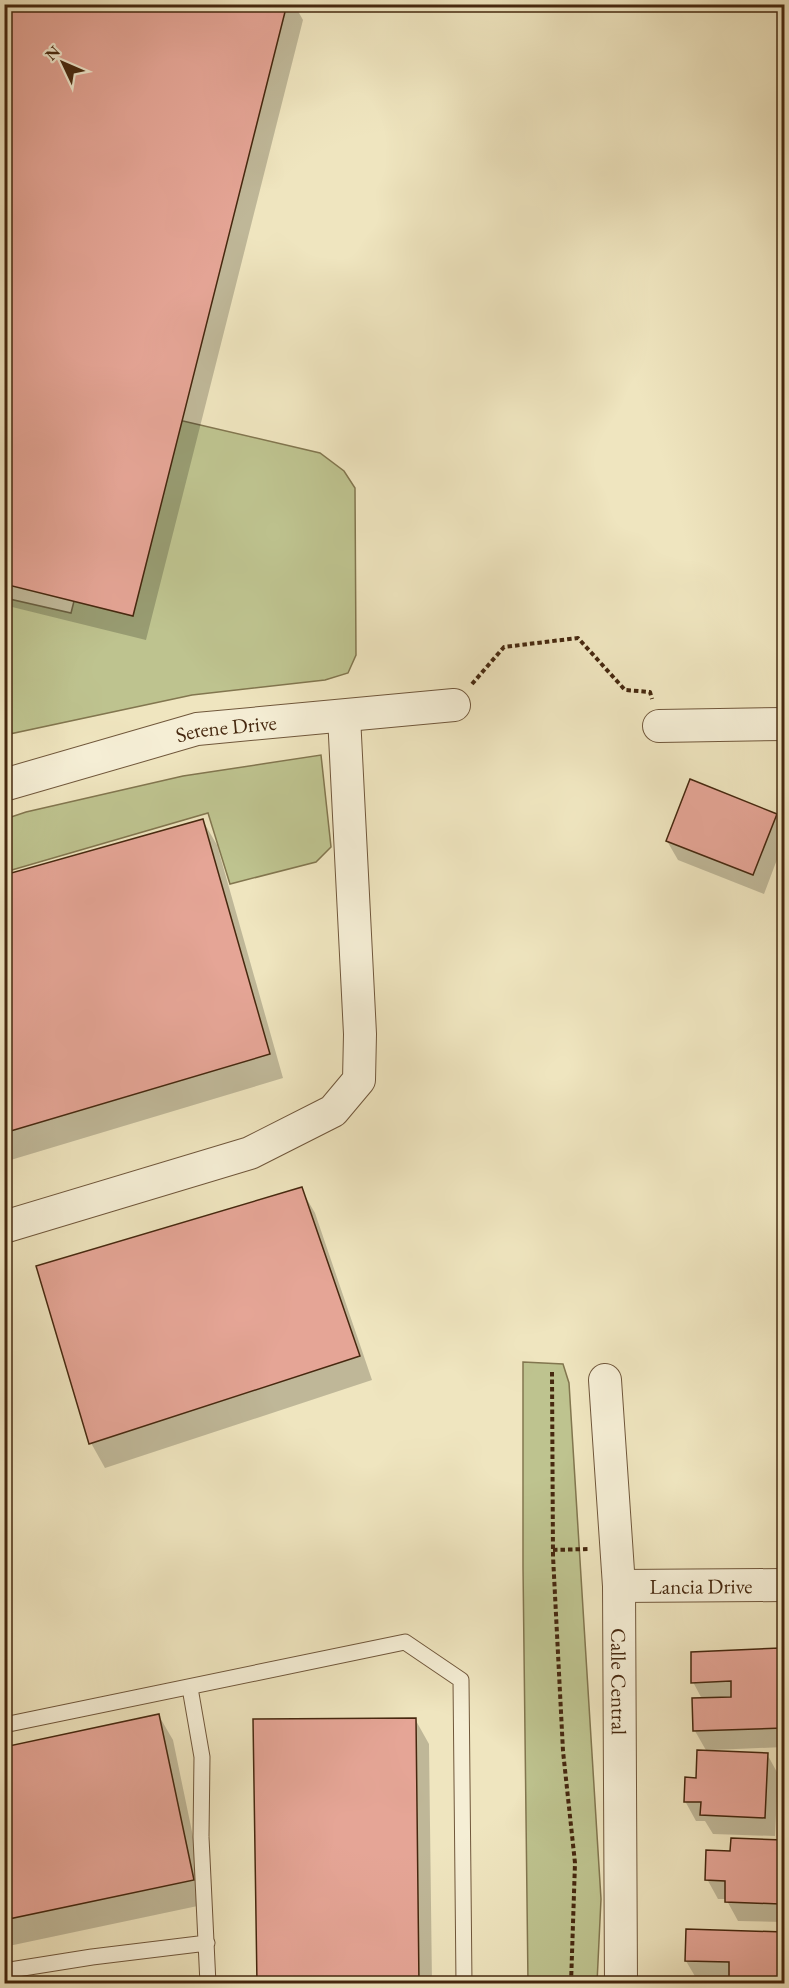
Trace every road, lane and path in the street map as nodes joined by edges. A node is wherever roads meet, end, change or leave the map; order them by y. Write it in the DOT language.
graph roads {
  1 [pos="454,705"];
  2 [pos="344,716"];
  3 [pos="784,724"];
  4 [pos="659,726"];
  5 [pos="4,785"];
  6 [pos="4,1227"];
  7 [pos="552,1372"];
  8 [pos="605,1380"];
  9 [pos="784,1585"];
  10 [pos="619,1586"];
  11 [pos="190,1688"];
  12 [pos="4,1725"];
  13 [pos="207,1943"];
  14 [pos="4,1971"];
  15 [pos="208,1983"];
  16 [pos="464,1983"];
  17 [pos="571,1983"];
  18 [pos="621,1983"];
  1 -- 2 [label="street, Serene Drive"];
  1 -- 4 [label="path"];
  2 -- 5 [label="street, Serene Drive"];
  2 -- 6 [label="street"];
  3 -- 4 [label="street"];
  7 -- 17 [label="path"];
  8 -- 10 [label="street, Calle Central"];
  9 -- 10 [label="street, Lancia Drive"];
  10 -- 18 [label="street, Calle Central"];
  11 -- 12 [label="lane"];
  11 -- 13 [label="lane"];
  11 -- 16 [label="lane"];
  13 -- 14 [label="lane"];
  13 -- 15 [label="lane"];
}
